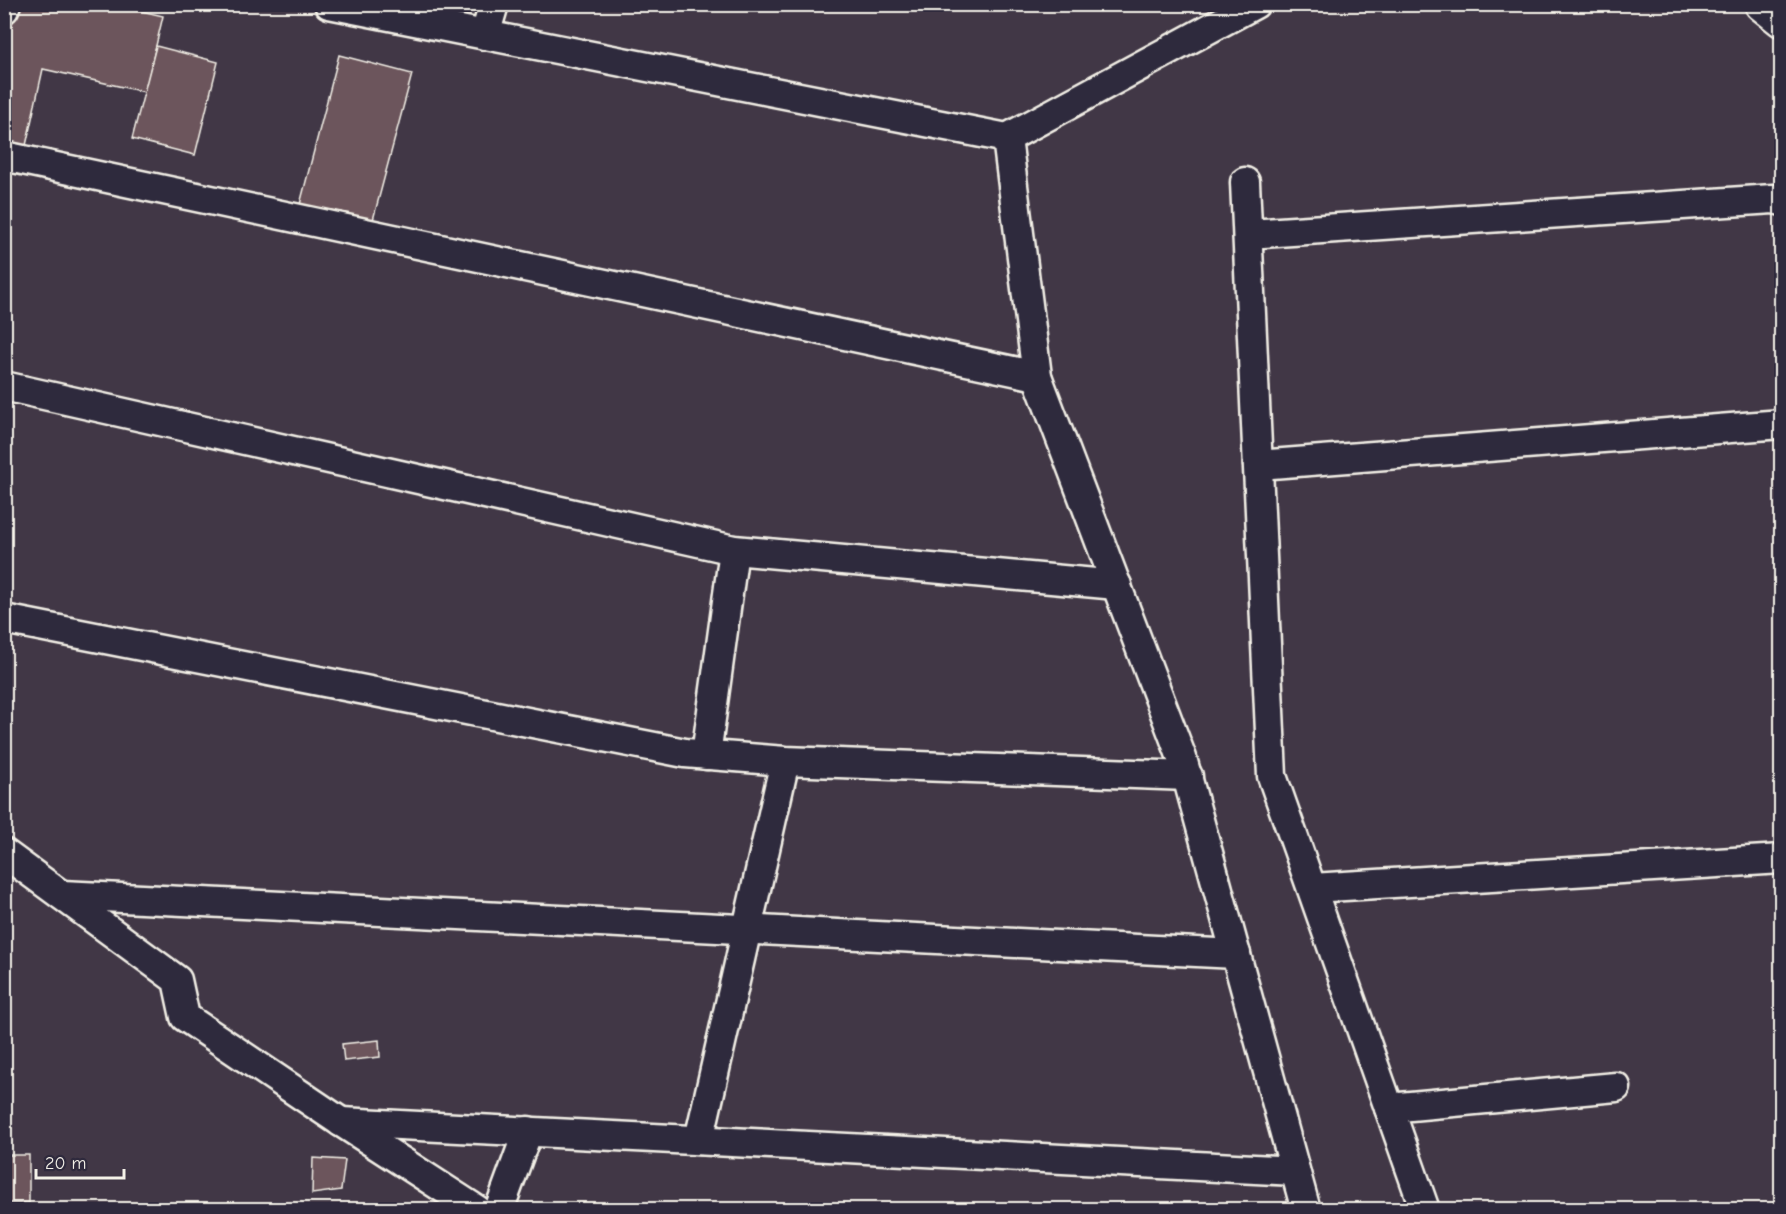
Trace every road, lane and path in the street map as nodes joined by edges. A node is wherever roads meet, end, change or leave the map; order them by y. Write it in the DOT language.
graph roads {
  1 [pos="6,4"];
  2 [pos="329,4"];
  3 [pos="494,4"];
  4 [pos="1255,4"];
  5 [pos="1762,4"];
  6 [pos="4,9"];
  7 [pos="1782,20"];
  8 [pos="485,35"];
  9 [pos="1007,138"];
  10 [pos="4,156"];
  11 [pos="1245,182"];
  12 [pos="1782,201"];
  13 [pos="1248,234"];
  14 [pos="1037,376"];
  15 [pos="4,386"];
  16 [pos="1782,424"];
  17 [pos="1258,465"];
  18 [pos="734,550"];
  19 [pos="1117,585"];
  20 [pos="4,619"];
  21 [pos="706,755"];
  22 [pos="785,761"];
  23 [pos="1188,776"];
  24 [pos="4,853"];
  25 [pos="1782,859"];
  26 [pos="1312,888"];
  27 [pos="62,895"];
  28 [pos="747,930"];
  29 [pos="1236,954"];
  30 [pos="1616,1087"];
  31 [pos="1389,1108"];
  32 [pos="341,1122"];
  33 [pos="528,1131"];
  34 [pos="699,1140"];
  35 [pos="1295,1171"];
  36 [pos="477,1209"];
  37 [pos="499,1209"];
  38 [pos="1306,1209"];
  39 [pos="1425,1209"];
  1 -- 6 [label="street"];
  2 -- 8 [label="street"];
  3 -- 8 [label="street"];
  4 -- 9 [label="street"];
  5 -- 7 [label="street"];
  8 -- 9 [label="street"];
  9 -- 14 [label="street"];
  10 -- 14 [label="street"];
  11 -- 13 [label="street"];
  12 -- 13 [label="street"];
  13 -- 17 [label="street"];
  14 -- 19 [label="street"];
  15 -- 18 [label="street"];
  16 -- 17 [label="street"];
  17 -- 26 [label="street"];
  18 -- 19 [label="street"];
  18 -- 21 [label="street"];
  19 -- 23 [label="street"];
  20 -- 21 [label="street"];
  21 -- 22 [label="street"];
  22 -- 23 [label="street"];
  22 -- 28 [label="street"];
  23 -- 29 [label="street"];
  24 -- 27 [label="street"];
  25 -- 26 [label="street"];
  26 -- 31 [label="street"];
  27 -- 28 [label="street"];
  27 -- 32 [label="street"];
  28 -- 29 [label="street"];
  28 -- 34 [label="street"];
  29 -- 35 [label="street"];
  30 -- 31 [label="street"];
  31 -- 39 [label="street"];
  32 -- 33 [label="street"];
  32 -- 36 [label="street"];
  33 -- 34 [label="street"];
  33 -- 37 [label="street"];
  34 -- 35 [label="street"];
  35 -- 38 [label="street"];
}
